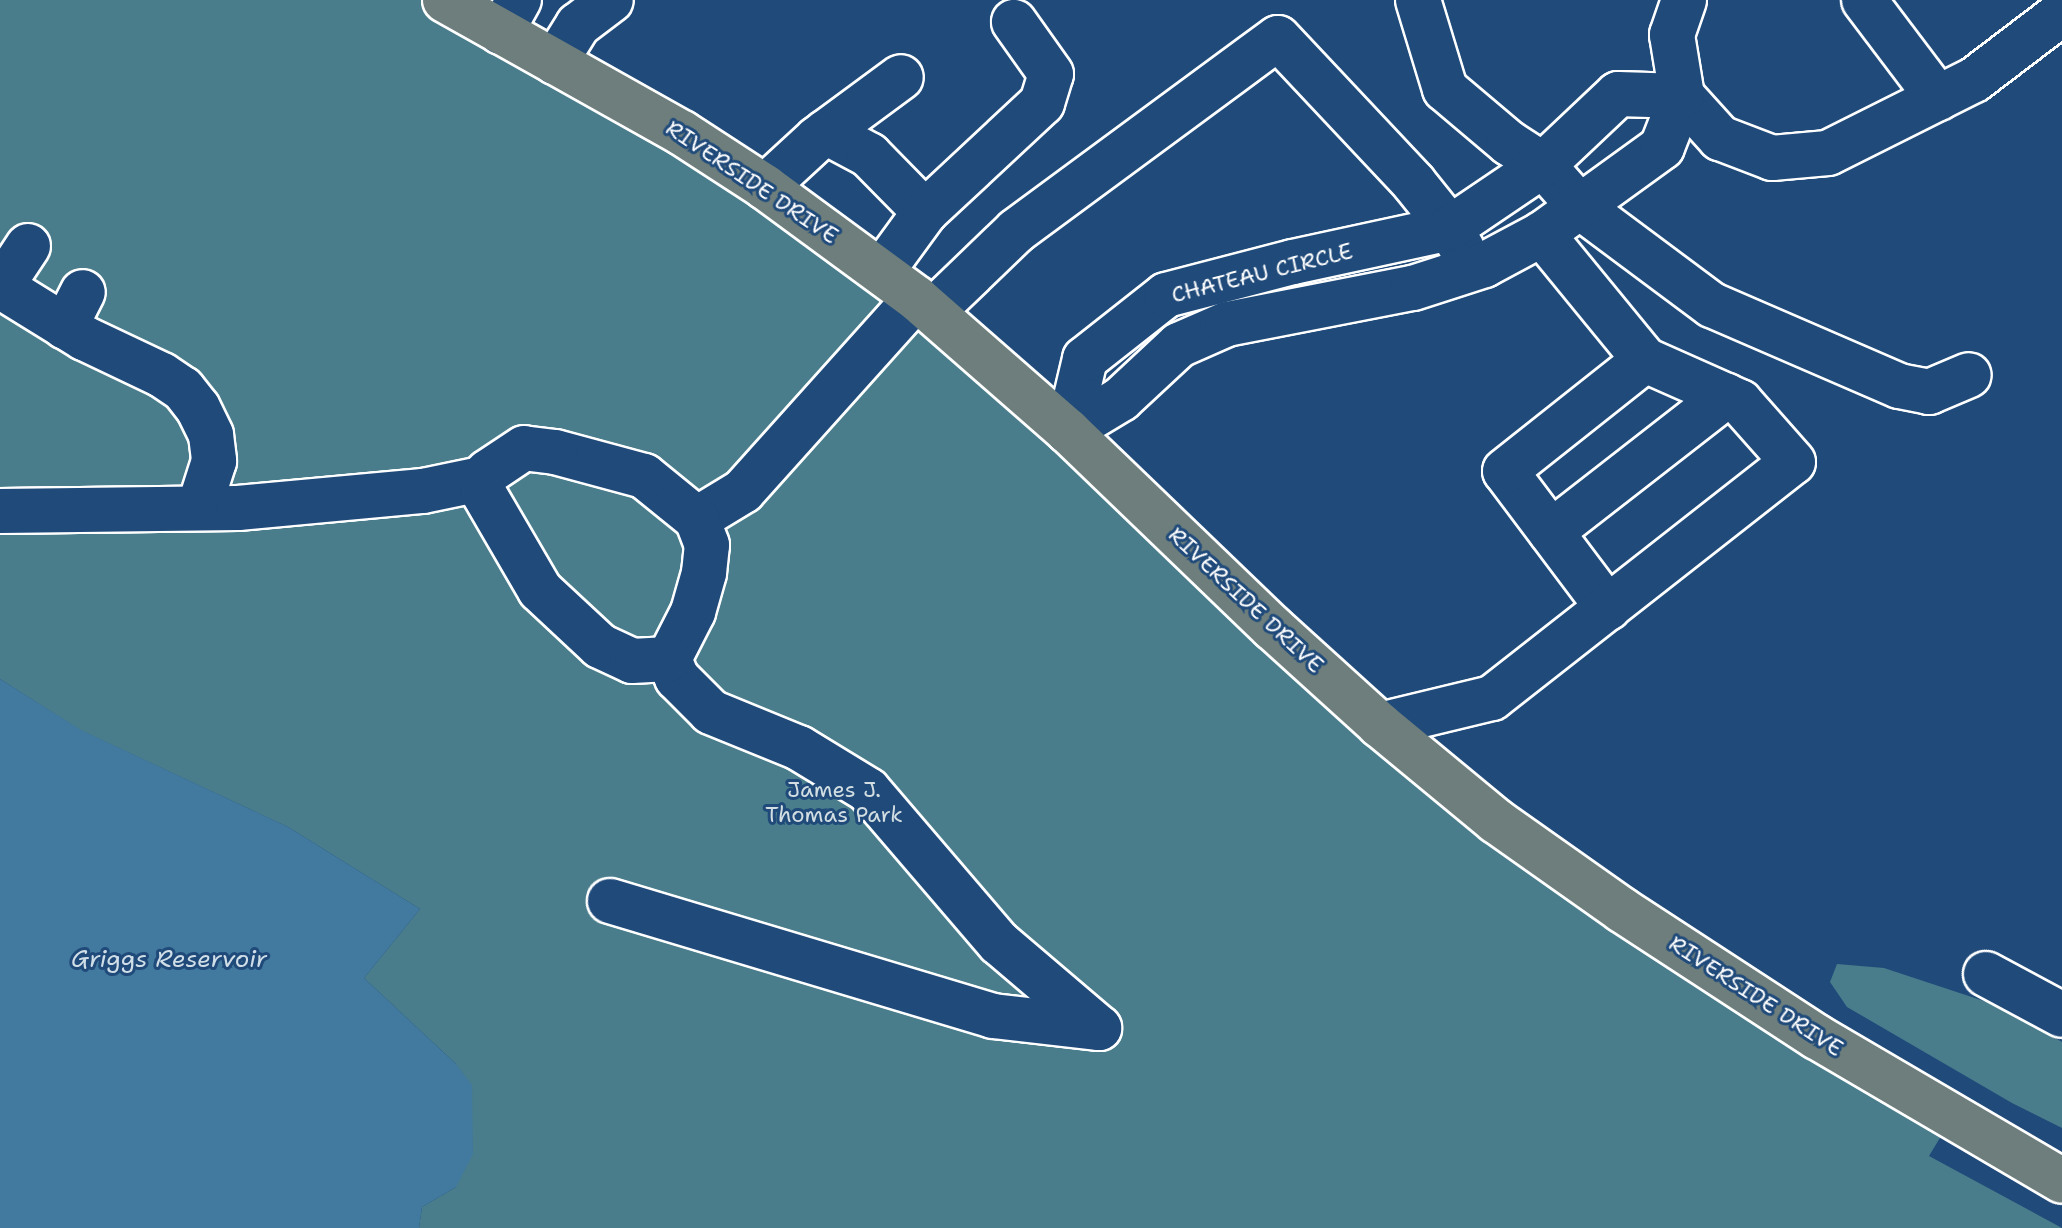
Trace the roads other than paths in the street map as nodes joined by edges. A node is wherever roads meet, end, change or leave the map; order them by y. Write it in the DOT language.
graph roads {
  1 [pos="445,0"];
  2 [pos="611,0"];
  3 [pos="1418,0"];
  4 [pos="1684,0"];
  5 [pos="1864,0"];
  6 [pos="2062,13"];
  7 [pos="510,16"];
  8 [pos="1014,22"];
  9 [pos="555,62"];
  10 [pos="901,77"];
  11 [pos="1682,96"];
  12 [pos="1938,98"];
  13 [pos="826,132"];
  14 [pos="1543,165"];
  15 [pos="765,187"];
  16 [pos="1579,206"];
  17 [pos="925,212"];
  18 [pos="1450,228"];
  19 [pos="1542,234"];
  20 [pos="28,246"];
  21 [pos="1473,268"];
  22 [pos="882,271"];
  23 [pos="1,286"];
  24 [pos="924,304"];
  25 [pos="1645,360"];
  26 [pos="1969,375"];
  27 [pos="1726,396"];
  28 [pos="1068,431"];
  29 [pos="481,479"];
  30 [pos="199,508"];
  31 [pos="0,511"];
  32 [pos="697,519"];
  33 [pos="1551,532"];
  34 [pos="1608,608"];
  35 [pos="669,659"];
  36 [pos="1380,725"];
  37 [pos="610,901"];
  38 [pos="1986,974"];
  39 [pos="2062,1015"];
  40 [pos="2062,1181"];
  1 -- 7 [label="main road, RIVERSIDE DRIVE"];
  2 -- 9 [label="street"];
  3 -- 14 [label="street"];
  4 -- 11 [label="street"];
  5 -- 12 [label="street"];
  6 -- 12 [label="street"];
  7 -- 9 [label="main road, RIVERSIDE DRIVE"];
  8 -- 17 [label="street"];
  9 -- 15 [label="main road, RIVERSIDE DRIVE"];
  10 -- 13 [label="street"];
  11 -- 12 [label="street"];
  11 -- 14 [label="street, CHATEAU CIRCLE"];
  11 -- 16 [label="street, CHATEAU CIRCLE"];
  13 -- 15 [label="street"];
  13 -- 17 [label="street"];
  14 -- 16 [label="street"];
  14 -- 18 [label="street, CHATEAU CIRCLE"];
  15 -- 22 [label="main road, RIVERSIDE DRIVE"];
  16 -- 19 [label="street, CHATEAU CIRCLE"];
  16 -- 26 [label="street"];
  17 -- 22 [label="street"];
  18 -- 21 [label="street"];
  18 -- 24 [label="street"];
  18 -- 28 [label="street, CHATEAU CIRCLE"];
  19 -- 21 [label="street, CHATEAU CIRCLE"];
  19 -- 25 [label="street"];
  20 -- 23 [label="street"];
  21 -- 28 [label="street, CHATEAU CIRCLE"];
  22 -- 24 [label="main road, RIVERSIDE DRIVE"];
  23 -- 30 [label="street"];
  24 -- 28 [label="main road, RIVERSIDE DRIVE"];
  24 -- 32 [label="street"];
  25 -- 27 [label="street"];
  25 -- 33 [label="street"];
  27 -- 33 [label="street"];
  27 -- 34 [label="street"];
  28 -- 36 [label="main road, RIVERSIDE DRIVE"];
  29 -- 30 [label="street"];
  29 -- 32 [label="street"];
  29 -- 35 [label="street"];
  30 -- 31 [label="street"];
  32 -- 35 [label="street"];
  33 -- 34 [label="street"];
  34 -- 36 [label="street"];
  35 -- 37 [label="street"];
  36 -- 40 [label="main road, RIVERSIDE DRIVE"];
  38 -- 39 [label="street"];
}
